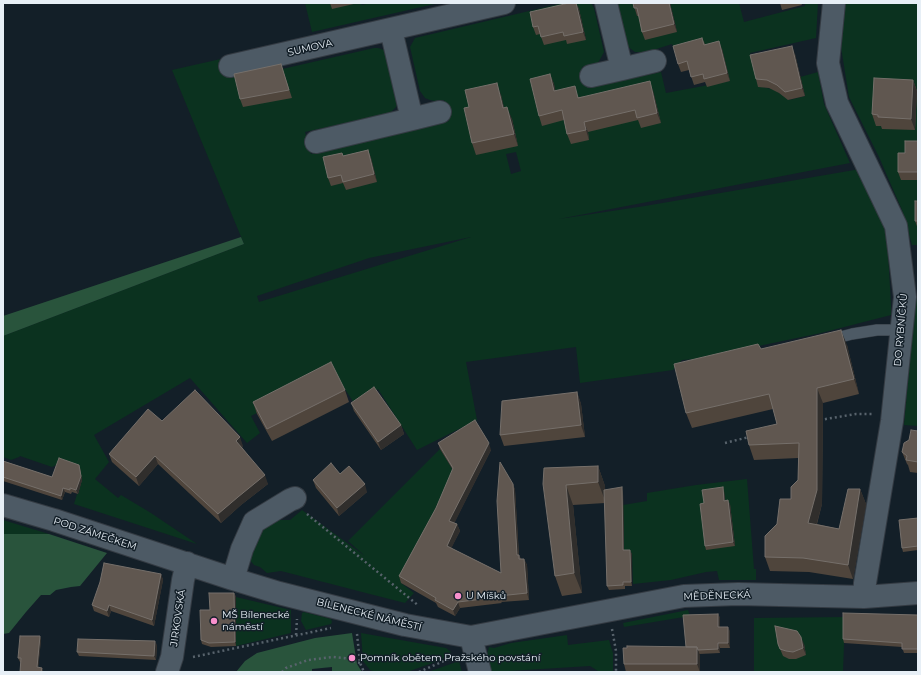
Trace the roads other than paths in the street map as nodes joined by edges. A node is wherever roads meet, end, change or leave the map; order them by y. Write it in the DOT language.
graph roads {
  1 [pos="504,3"];
  2 [pos="606,3"];
  3 [pos="834,3"];
  4 [pos="391,30"];
  5 [pos="655,61"];
  6 [pos="230,66"];
  7 [pos="622,69"];
  8 [pos="591,76"];
  9 [pos="440,112"];
  10 [pos="412,119"];
  11 [pos="316,142"];
  12 [pos="910,270"];
  13 [pos="902,330"];
  14 [pos="817,343"];
  15 [pos="292,499"];
  16 [pos="3,505"];
  17 [pos="185,572"];
  18 [pos="233,579"];
  19 [pos="918,593"];
  20 [pos="864,597"];
  21 [pos="471,637"];
  22 [pos="170,665"];
  23 [pos="480,672"];
  1 -- 4 [label="street, SUMOVA"];
  2 -- 7 [label="street"];
  3 -- 12 [label="street, DO RYBNÍČKŮ"];
  4 -- 6 [label="street, SUMOVA"];
  4 -- 10 [label="street"];
  5 -- 7 [label="street"];
  7 -- 8 [label="street"];
  9 -- 10 [label="street"];
  10 -- 11 [label="street"];
  12 -- 13 [label="street, DO RYBNÍČKŮ"];
  13 -- 14 [label="lane"];
  13 -- 20 [label="street, DO RYBNÍČKŮ"];
  15 -- 18 [label="street"];
  16 -- 17 [label="street, POD ZÁMEČKEM"];
  17 -- 18 [label="street, BÍLENECKÉ NÁMĚSTÍ"];
  17 -- 22 [label="street, JIRKOVSKÁ"];
  18 -- 21 [label="street, BÍLENECKÉ NÁMĚSTÍ"];
  19 -- 20 [label="street, MĚDĚNECKÁ"];
  20 -- 21 [label="street, MĚDĚNECKÁ"];
  21 -- 23 [label="street"];
}
